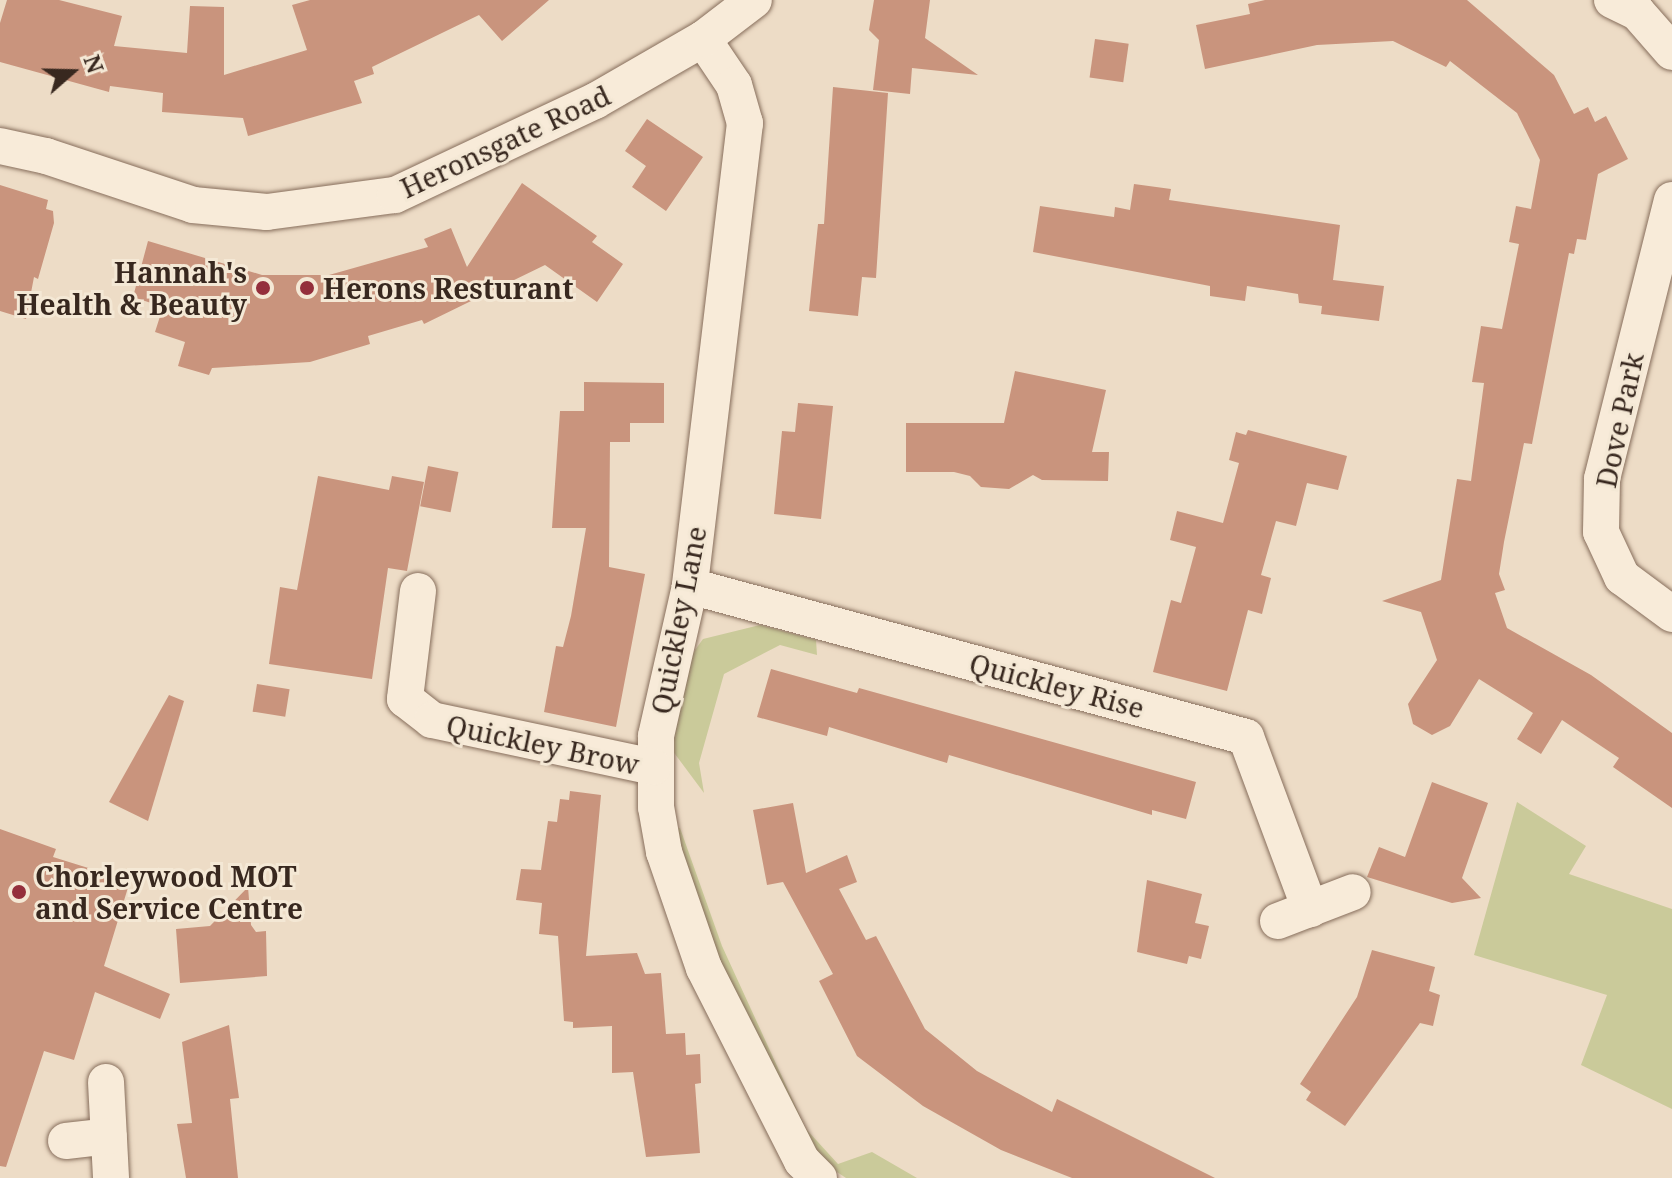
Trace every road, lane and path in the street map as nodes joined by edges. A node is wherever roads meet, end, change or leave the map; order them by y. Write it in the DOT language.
graph roads {
  1 [pos="754,0"];
  2 [pos="1612,0"];
  3 [pos="703,39"];
  4 [pos="1672,52"];
  5 [pos="0,146"];
  6 [pos="1672,200"];
  7 [pos="690,586"];
  8 [pos="418,591"];
  9 [pos="1672,614"];
  10 [pos="653,767"];
  11 [pos="1353,892"];
  12 [pos="106,1082"];
  13 [pos="109,1136"];
  14 [pos="66,1141"];
  15 [pos="111,1178"];
  16 [pos="819,1178"];
  1 -- 3 [label="street, Heronsgate Road"];
  2 -- 4 [label="street"];
  3 -- 5 [label="street, Heronsgate Road"];
  3 -- 7 [label="street, Quickley Lane"];
  6 -- 9 [label="street, Dove Park"];
  7 -- 10 [label="street, Quickley Lane"];
  7 -- 11 [label="street, Quickley Rise"];
  8 -- 10 [label="street, Quickley Brow"];
  10 -- 16 [label="street, Quickley Lane"];
  12 -- 13 [label="street"];
  13 -- 14 [label="street"];
  13 -- 15 [label="street"];
}
